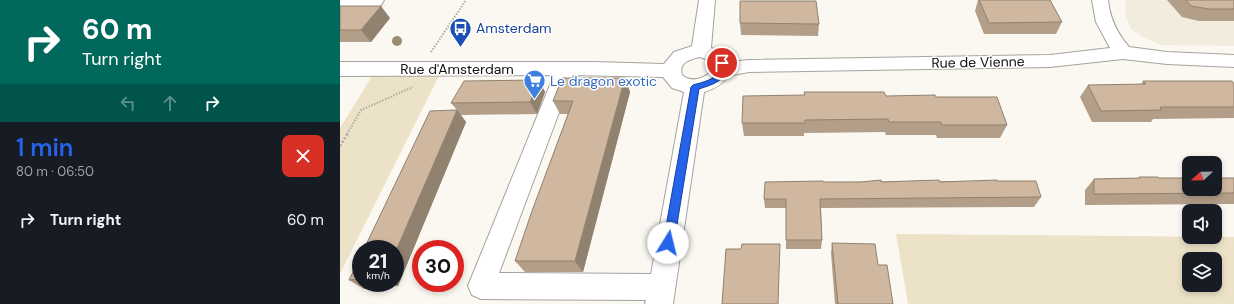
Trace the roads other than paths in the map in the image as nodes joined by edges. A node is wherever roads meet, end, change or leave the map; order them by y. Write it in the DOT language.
graph roads {
  1 [pos="376,0"];
  2 [pos="707,0"];
  3 [pos="1100,0"];
  4 [pos="340,2"];
  5 [pos="701,51"];
  6 [pos="1123,53"];
  7 [pos="1234,61"];
  8 [pos="566,68"];
  9 [pos="340,69"];
  10 [pos="722,70"];
  11 [pos="670,71"];
  12 [pos="696,87"];
  13 [pos="660,296"];
  1 -- 4 [label="street"];
  2 -- 5 [label="street"];
  3 -- 6 [label="street"];
  5 -- 10 [label="street"];
  5 -- 11 [label="street"];
  6 -- 7 [label="street, Rue de Vienne"];
  6 -- 10 [label="street, Rue de Vienne"];
  8 -- 9 [label="street, Rue d'Amsterdam"];
  8 -- 11 [label="street, Rue d'Amsterdam"];
  8 -- 13 [label="street"];
  10 -- 12 [label="street"];
  11 -- 12 [label="street"];
  12 -- 13 [label="street"];
}
